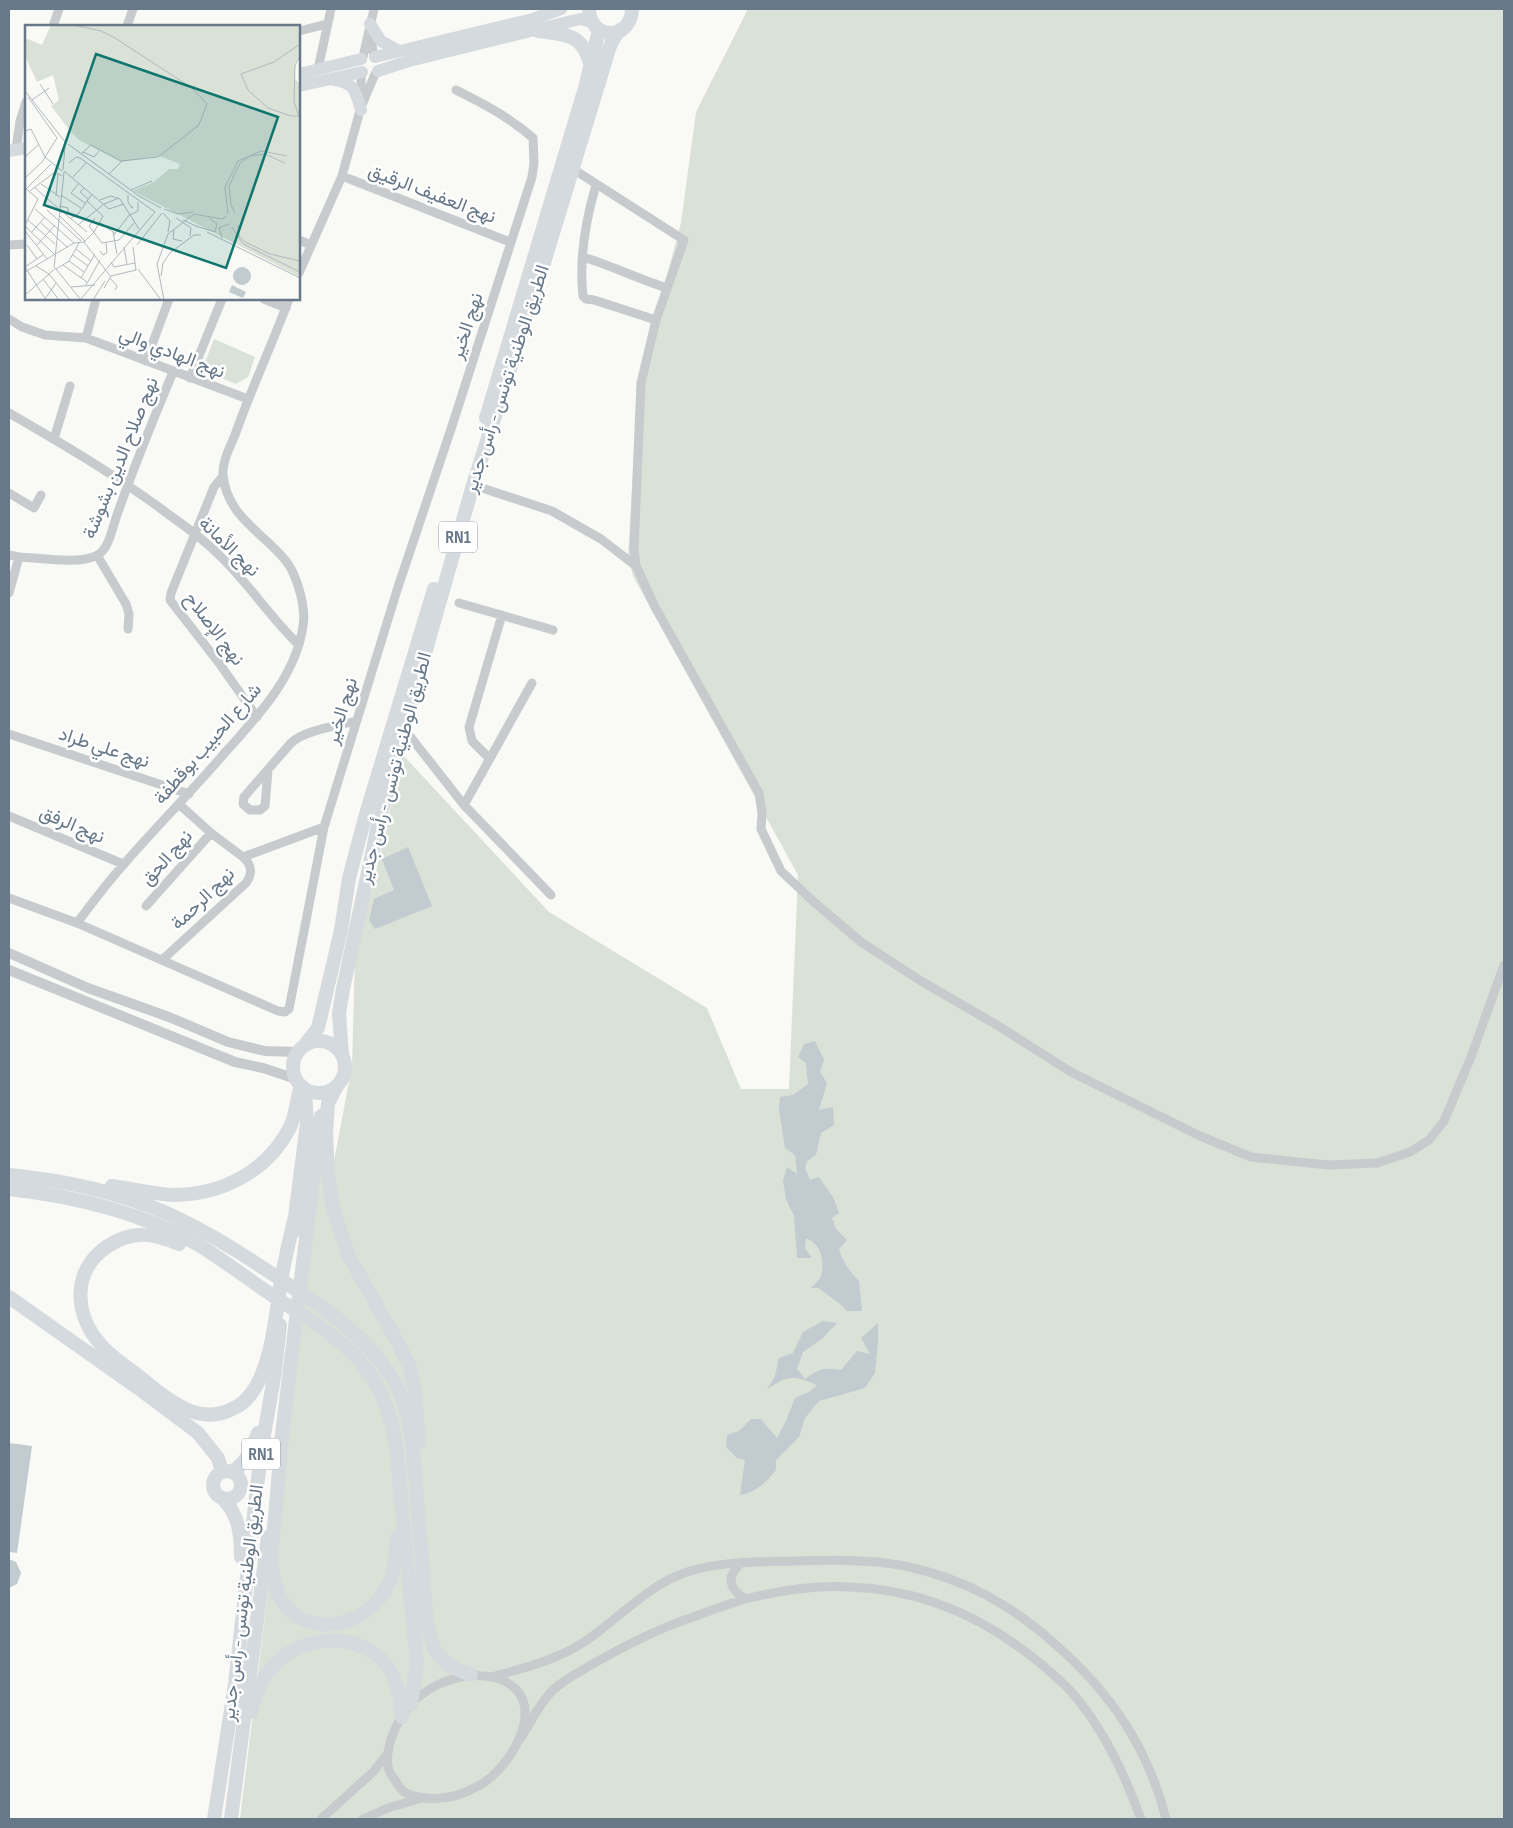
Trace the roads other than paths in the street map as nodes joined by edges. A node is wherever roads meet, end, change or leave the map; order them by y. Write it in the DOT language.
graph roads {
  1 [pos="59,9"];
  2 [pos="133,9"];
  3 [pos="330,9"];
  4 [pos="374,9"];
  5 [pos="561,9"];
  6 [pos="632,9"];
  7 [pos="593,20"];
  8 [pos="328,24"];
  9 [pos="53,25"];
  10 [pos="127,25"];
  11 [pos="369,26"];
  12 [pos="620,30"];
  13 [pos="300,31"];
  14 [pos="538,31"];
  15 [pos="397,50"];
  16 [pos="369,65"];
  17 [pos="591,67"];
  18 [pos="318,69"];
  19 [pos="300,74"];
  20 [pos="332,80"];
  21 [pos="300,86"];
  22 [pos="456,90"];
  23 [pos="25,106"];
  24 [pos="361,109"];
  25 [pos="20,148"];
  26 [pos="573,169"];
  27 [pos="342,176"];
  28 [pos="596,185"];
  29 [pos="300,240"];
  30 [pos="510,242"];
  31 [pos="25,244"];
  32 [pos="9,245"];
  33 [pos="311,245"];
  34 [pos="583,257"];
  35 [pos="300,271"];
  36 [pos="667,288"];
  37 [pos="96,300"];
  38 [pos="169,300"];
  39 [pos="222,300"];
  40 [pos="266,300"];
  41 [pos="289,300"];
  42 [pos="286,308"];
  43 [pos="9,319"];
  44 [pos="656,320"];
  45 [pos="86,338"];
  46 [pos="146,361"];
  47 [pos="173,372"];
  48 [pos="190,378"];
  49 [pos="70,386"];
  50 [pos="248,399"];
  51 [pos="9,413"];
  52 [pos="54,439"];
  53 [pos="223,476"];
  54 [pos="127,484"];
  55 [pos="473,485"];
  56 [pos="9,493"];
  57 [pos="41,495"];
  58 [pos="195,533"];
  59 [pos="9,555"];
  60 [pos="98,555"];
  61 [pos="19,557"];
  62 [pos="636,566"];
  63 [pos="9,593"];
  64 [pos="459,603"];
  65 [pos="502,615"];
  66 [pos="128,629"];
  67 [pos="553,630"];
  68 [pos="298,644"];
  69 [pos="532,683"];
  70 [pos="257,717"];
  71 [pos="356,721"];
  72 [pos="405,730"];
  73 [pos="9,734"];
  74 [pos="489,758"];
  75 [pos="268,770"];
  76 [pos="189,794"];
  77 [pos="180,805"];
  78 [pos="464,805"];
  79 [pos="9,816"];
  80 [pos="324,827"];
  81 [pos="212,833"];
  82 [pos="243,857"];
  83 [pos="123,864"];
  84 [pos="551,895"];
  85 [pos="9,898"];
  86 [pos="146,906"];
  87 [pos="77,923"];
  88 [pos="9,953"];
  89 [pos="162,960"];
  90 [pos="1504,965"];
  91 [pos="9,970"];
  92 [pos="301,1049"];
  93 [pos="342,1055"];
  94 [pos="301,1085"];
  95 [pos="332,1089"];
  96 [pos="9,1175"];
  97 [pos="48,1180"];
  98 [pos="9,1190"];
  99 [pos="294,1220"];
  100 [pos="231,1267"];
  101 [pos="9,1297"];
  102 [pos="321,1328"];
  103 [pos="266,1417"];
  104 [pos="282,1430"];
  105 [pos="227,1472"];
  106 [pos="224,1500"];
  107 [pos="419,1518"];
  108 [pos="742,1562"];
  109 [pos="745,1599"];
  110 [pos="241,1632"];
  111 [pos="471,1675"];
  112 [pos="492,1678"];
  113 [pos="411,1704"];
  114 [pos="402,1717"];
  115 [pos="520,1740"];
  116 [pos="388,1753"];
  117 [pos="236,1781"];
  118 [pos="422,1798"];
  119 [pos="214,1819"];
  120 [pos="231,1819"];
  121 [pos="321,1819"];
  122 [pos="363,1819"];
  123 [pos="1140,1819"];
  124 [pos="1166,1819"];
  1 -- 9 [label="street"];
  2 -- 10 [label="street"];
  3 -- 8 [label="street"];
  4 -- 11 [label="street"];
  5 -- 15 [label="main road"];
  6 -- 12 [label="main road, RN1"];
  7 -- 12 [label="main road"];
  7 -- 14 [label="main road"];
  7 -- 17 [label="main road, الطريق الوطنية تونس - رأس جدير / RN1"];
  8 -- 13 [label="street"];
  8 -- 18 [label="street"];
  11 -- 15 [label="main road"];
  11 -- 16 [label="street"];
  12 -- 26 [label="main road, الطريق الوطنية تونس - رأس جدير / RN1"];
  14 -- 16 [label="main road"];
  14 -- 17 [label="main road"];
  15 -- 16 [label="main road"];
  16 -- 18 [label="main road"];
  16 -- 20 [label="main road"];
  16 -- 24 [label="street"];
  17 -- 92 [label="main road, الطريق الوطنية تونس - رأس جدير / RN1"];
  18 -- 19 [label="main road"];
  20 -- 21 [label="main road"];
  20 -- 24 [label="main road"];
  22 -- 30 [label="street, نهج الخير"];
  23 -- 25 [label="street"];
  24 -- 27 [label="street"];
  26 -- 28 [label="street"];
  26 -- 55 [label="main road, الطريق الوطنية تونس - رأس جدير / RN1"];
  27 -- 30 [label="street, نهج العفيف الرقيق"];
  27 -- 33 [label="street"];
  28 -- 34 [label="street"];
  28 -- 36 [label="street"];
  29 -- 33 [label="street"];
  30 -- 71 [label="street, نهج الخير"];
  31 -- 32 [label="street"];
  33 -- 35 [label="street"];
  34 -- 36 [label="street"];
  34 -- 44 [label="street"];
  36 -- 44 [label="street"];
  37 -- 45 [label="street"];
  38 -- 46 [label="street"];
  39 -- 48 [label="street"];
  40 -- 42 [label="street"];
  41 -- 42 [label="street"];
  42 -- 50 [label="street"];
  43 -- 45 [label="street, نهج الهادي والي"];
  44 -- 62 [label="street"];
  45 -- 46 [label="street, نهج الهادي والي"];
  46 -- 47 [label="street, نهج الهادي والي"];
  47 -- 48 [label="street, نهج الهادي والي"];
  47 -- 54 [label="street, نهج صلاح الدين بشوشة"];
  48 -- 50 [label="street, نهج الهادي والي"];
  49 -- 52 [label="street"];
  50 -- 53 [label="street"];
  51 -- 52 [label="street, نهج الأمانة"];
  52 -- 54 [label="street, نهج الأمانة"];
  53 -- 58 [label="street, نهج الإصلاح"];
  53 -- 68 [label="street, شارع الحبيب بوقطفة"];
  54 -- 58 [label="street, نهج الأمانة"];
  54 -- 60 [label="street, نهج صلاح الدين بشوشة"];
  55 -- 62 [label="street"];
  55 -- 72 [label="main road, الطريق الوطنية تونس - رأس جدير / RN1"];
  56 -- 57 [label="street"];
  58 -- 68 [label="street, نهج الأمانة"];
  58 -- 70 [label="street, نهج الإصلاح"];
  59 -- 61 [label="street, نهج صلاح الدين بشوشة"];
  60 -- 61 [label="street, نهج صلاح الدين بشوشة"];
  60 -- 66 [label="street"];
  61 -- 63 [label="street"];
  62 -- 90 [label="street"];
  64 -- 65 [label="street"];
  65 -- 67 [label="street"];
  65 -- 74 [label="street"];
  68 -- 70 [label="street, شارع الحبيب بوقطفة"];
  69 -- 74 [label="street"];
  70 -- 76 [label="street, شارع الحبيب بوقطفة"];
  71 -- 75 [label="street"];
  71 -- 80 [label="street, نهج الخير"];
  72 -- 78 [label="street"];
  72 -- 93 [label="main road, الطريق الوطنية تونس - رأس جدير / RN1"];
  73 -- 76 [label="street, نهج علي طراد"];
  74 -- 78 [label="street"];
  76 -- 77 [label="street, شارع الحبيب بوقطفة"];
  77 -- 81 [label="street"];
  77 -- 83 [label="street, شارع الحبيب بوقطفة"];
  78 -- 84 [label="street"];
  79 -- 83 [label="street, نهج الرفق"];
  80 -- 82 [label="street"];
  80 -- 89 [label="street, نهج الخير"];
  81 -- 82 [label="street"];
  81 -- 86 [label="street, نهج الحق"];
  82 -- 89 [label="street, نهج الرحمة"];
  83 -- 87 [label="street, شارع الحبيب بوقطفة"];
  85 -- 87 [label="street, نهج الخير"];
  87 -- 89 [label="street, نهج الخير"];
  88 -- 92 [label="street"];
  91 -- 94 [label="street"];
  92 -- 93 [label="main road"];
  92 -- 94 [label="main road, RN1"];
  93 -- 95 [label="main road, RN1"];
  94 -- 95 [label="main road"];
  94 -- 97 [label="main road"];
  94 -- 99 [label="main road, الطريق الوطنية تونس - رأس جدير / RN1"];
  95 -- 104 [label="main road, الطريق الوطنية تونس - رأس جدير / RN1"];
  95 -- 107 [label="main road"];
  96 -- 97 [label="main road"];
  97 -- 107 [label="main road"];
  98 -- 100 [label="main road"];
  99 -- 100 [label="main road"];
  99 -- 103 [label="main road, الطريق الوطنية تونس - رأس جدير / RN1"];
  100 -- 102 [label="main road"];
  101 -- 105 [label="main road"];
  102 -- 104 [label="main road"];
  102 -- 113 [label="main road"];
  103 -- 105 [label="main road"];
  103 -- 110 [label="main road, الطريق الوطنية تونس - رأس جدير / RN1"];
  104 -- 117 [label="main road, الطريق الوطنية تونس - رأس جدير / RN1"];
  105 -- 106 [label="main road"];
  105 -- 106 [label="main road"];
  106 -- 110 [label="main road"];
  107 -- 111 [label="main road"];
  108 -- 109 [label="street"];
  108 -- 112 [label="street"];
  108 -- 124 [label="street"];
  109 -- 115 [label="street"];
  109 -- 123 [label="street"];
  110 -- 119 [label="main road, الطريق الوطنية تونس - رأس جدير / RN1"];
  111 -- 112 [label="street"];
  111 -- 113 [label="street"];
  112 -- 115 [label="street"];
  113 -- 114 [label="street"];
  114 -- 116 [label="street"];
  114 -- 117 [label="main road"];
  115 -- 118 [label="street"];
  116 -- 118 [label="street"];
  116 -- 121 [label="street"];
  117 -- 120 [label="main road, الطريق الوطنية تونس - رأس جدير / RN1"];
  118 -- 122 [label="street"];
}
